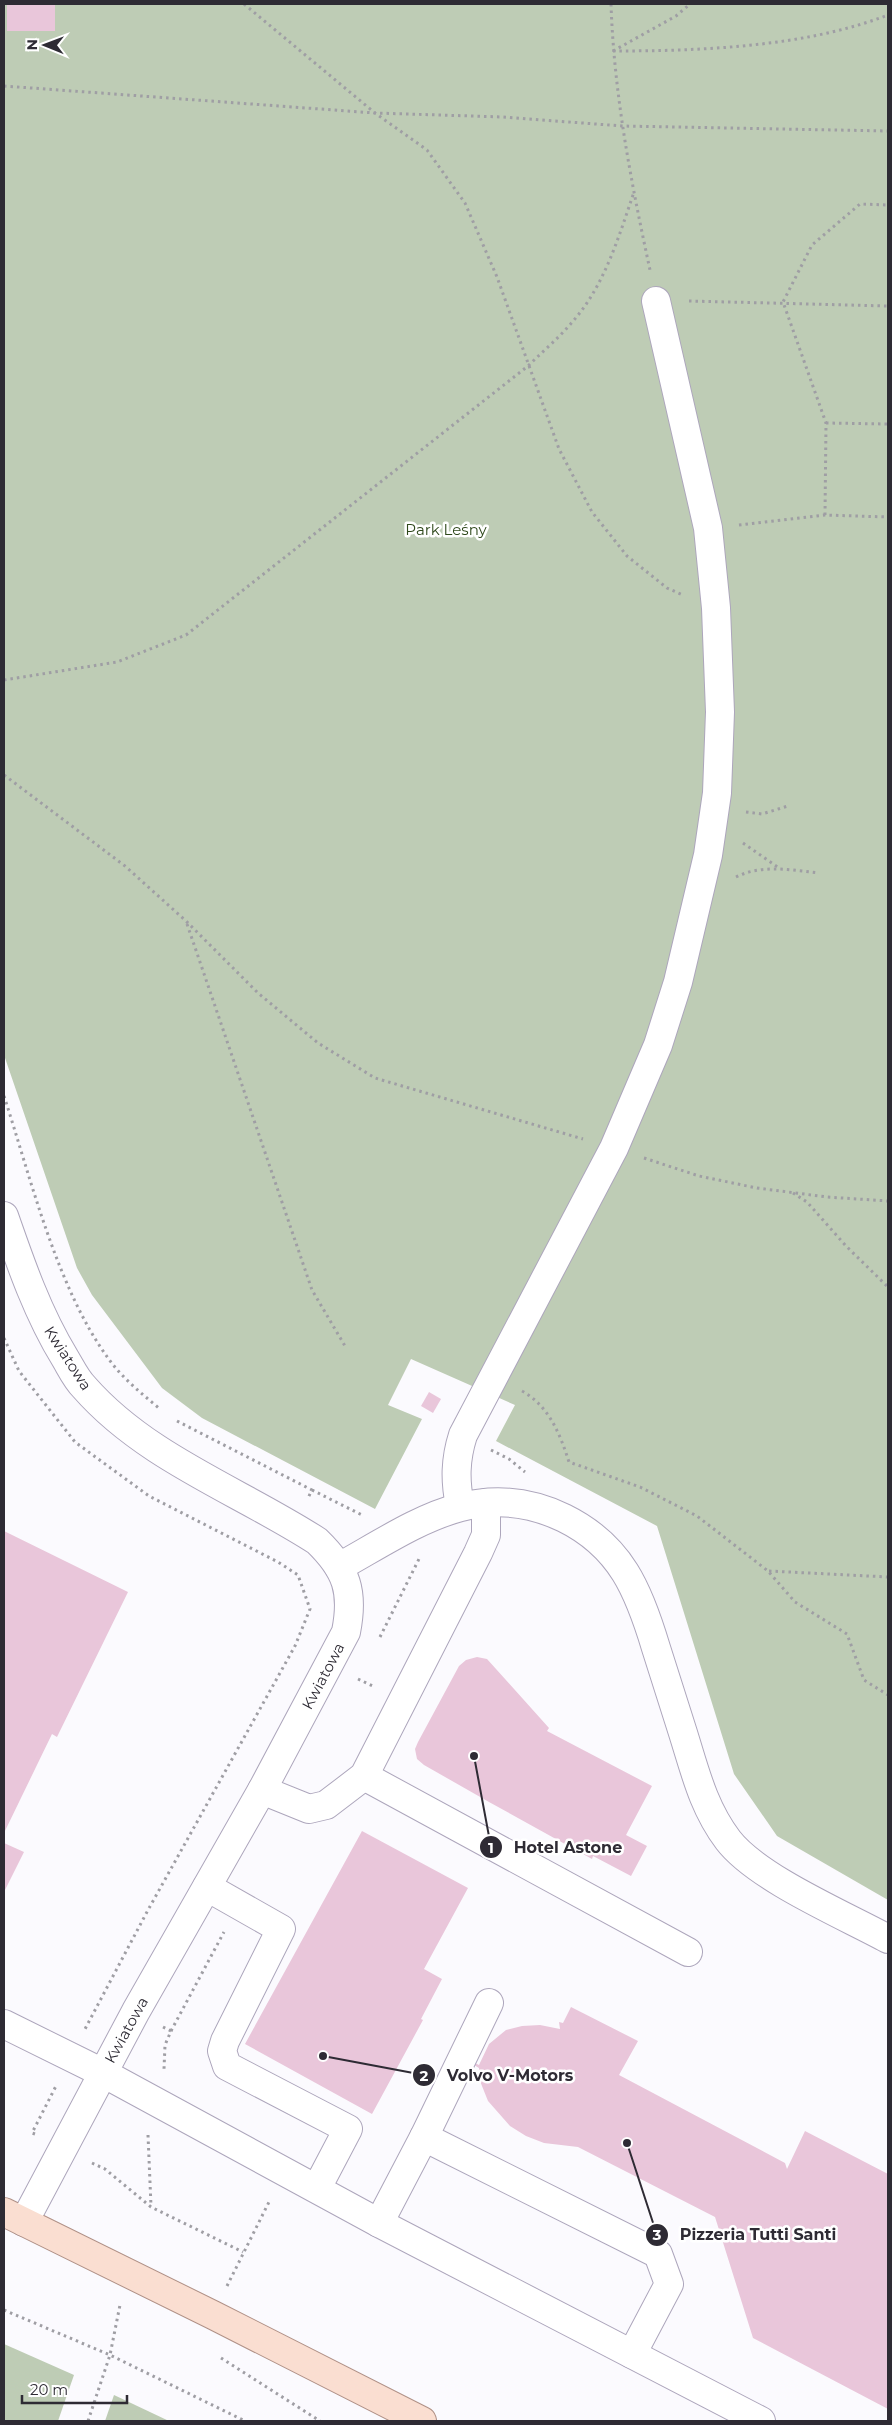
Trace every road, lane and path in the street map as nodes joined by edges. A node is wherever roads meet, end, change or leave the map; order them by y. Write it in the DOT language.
graph roads {
  1 [pos="244,4"];
  2 [pos="611,4"];
  3 [pos="690,4"];
  4 [pos="888,15"];
  5 [pos="613,51"];
  6 [pos="4,86"];
  7 [pos="375,113"];
  8 [pos="622,126"];
  9 [pos="888,131"];
  10 [pos="634,192"];
  11 [pos="888,205"];
  12 [pos="656,301"];
  13 [pos="783,302"];
  14 [pos="888,306"];
  15 [pos="528,366"];
  16 [pos="826,422"];
  17 [pos="888,424"];
  18 [pos="825,515"];
  19 [pos="888,517"];
  20 [pos="708,528"];
  21 [pos="716,608"];
  22 [pos="4,680"];
  23 [pos="4,775"];
  24 [pos="715,804"];
  25 [pos="788,806"];
  26 [pos="780,869"];
  27 [pos="820,873"];
  28 [pos="698,902"];
  29 [pos="186,921"];
  30 [pos="4,1096"];
  31 [pos="614,1148"];
  32 [pos="792,1192"];
  33 [pos="888,1201"];
  34 [pos="4,1216"];
  35 [pos="888,1286"];
  36 [pos="4,1338"];
  37 [pos="345,1346"];
  38 [pos="494,1376"];
  39 [pos="164,1412"];
  40 [pos="171,1418"];
  41 [pos="486,1503"];
  42 [pos="460,1506"];
  43 [pos="295,1526"];
  44 [pos="278,1562"];
  45 [pos="339,1567"];
  46 [pos="768,1571"];
  47 [pos="888,1577"];
  48 [pos="888,1695"];
  49 [pos="364,1776"];
  50 [pos="262,1790"];
  51 [pos="207,1887"];
  52 [pos="888,1939"];
  53 [pos="688,1952"];
  54 [pos="489,2003"];
  55 [pos="4,2024"];
  56 [pos="81,2038"];
  57 [pos="103,2072"];
  58 [pos="59,2081"];
  59 [pos="424,2137"];
  60 [pos="64,2149"];
  61 [pos="317,2188"];
  62 [pos="14,2217"];
  63 [pos="379,2224"];
  64 [pos="243,2252"];
  65 [pos="127,2273"];
  66 [pos="4,2310"];
  67 [pos="632,2354"];
  68 [pos="110,2355"];
  69 [pos="88,2421"];
  70 [pos="245,2421"];
  71 [pos="422,2421"];
  72 [pos="761,2421"];
  1 -- 7 [label="path"];
  2 -- 5 [label="path"];
  3 -- 5 [label="path"];
  4 -- 5 [label="path"];
  5 -- 8 [label="path"];
  6 -- 7 [label="path"];
  7 -- 8 [label="path"];
  7 -- 15 [label="path"];
  8 -- 9 [label="path"];
  8 -- 10 [label="path"];
  10 -- 12 [label="path"];
  10 -- 15 [label="path"];
  11 -- 13 [label="path"];
  12 -- 13 [label="path"];
  12 -- 20 [label="street"];
  13 -- 14 [label="path"];
  13 -- 16 [label="path"];
  15 -- 21 [label="path"];
  15 -- 22 [label="path"];
  16 -- 17 [label="path"];
  16 -- 18 [label="path"];
  18 -- 19 [label="path"];
  18 -- 20 [label="path"];
  20 -- 21 [label="street"];
  21 -- 24 [label="street"];
  23 -- 29 [label="path"];
  24 -- 25 [label="path"];
  24 -- 26 [label="path"];
  24 -- 28 [label="street"];
  26 -- 27 [label="path"];
  26 -- 28 [label="path"];
  28 -- 31 [label="street"];
  29 -- 31 [label="path"];
  29 -- 37 [label="path"];
  30 -- 39 [label="path"];
  31 -- 32 [label="path"];
  31 -- 38 [label="street"];
  32 -- 33 [label="path"];
  32 -- 35 [label="path"];
  34 -- 43 [label="street, Kwiatowa"];
  36 -- 44 [label="path"];
  38 -- 42 [label="street"];
  38 -- 46 [label="path"];
  40 -- 43 [label="path"];
  41 -- 42 [label="street"];
  41 -- 49 [label="street"];
  41 -- 52 [label="street"];
  42 -- 45 [label="street"];
  43 -- 44 [label="path"];
  43 -- 45 [label="street, Kwiatowa"];
  44 -- 56 [label="path"];
  45 -- 50 [label="street, Kwiatowa"];
  46 -- 47 [label="path"];
  46 -- 48 [label="path"];
  49 -- 50 [label="street"];
  49 -- 53 [label="street"];
  50 -- 51 [label="street, Kwiatowa"];
  51 -- 57 [label="street, Kwiatowa"];
  51 -- 61 [label="street"];
  54 -- 59 [label="street"];
  55 -- 57 [label="street"];
  57 -- 60 [label="street, Kwiatowa"];
  57 -- 61 [label="street"];
  58 -- 60 [label="path"];
  59 -- 63 [label="street"];
  59 -- 67 [label="street"];
  60 -- 62 [label="street, Kwiatowa"];
  60 -- 64 [label="path"];
  61 -- 63 [label="street"];
  62 -- 65 [label="main road"];
  63 -- 67 [label="street"];
  65 -- 68 [label="path"];
  65 -- 71 [label="main road"];
  66 -- 68 [label="path"];
  67 -- 72 [label="street"];
  68 -- 69 [label="path"];
  68 -- 70 [label="path"];
}
